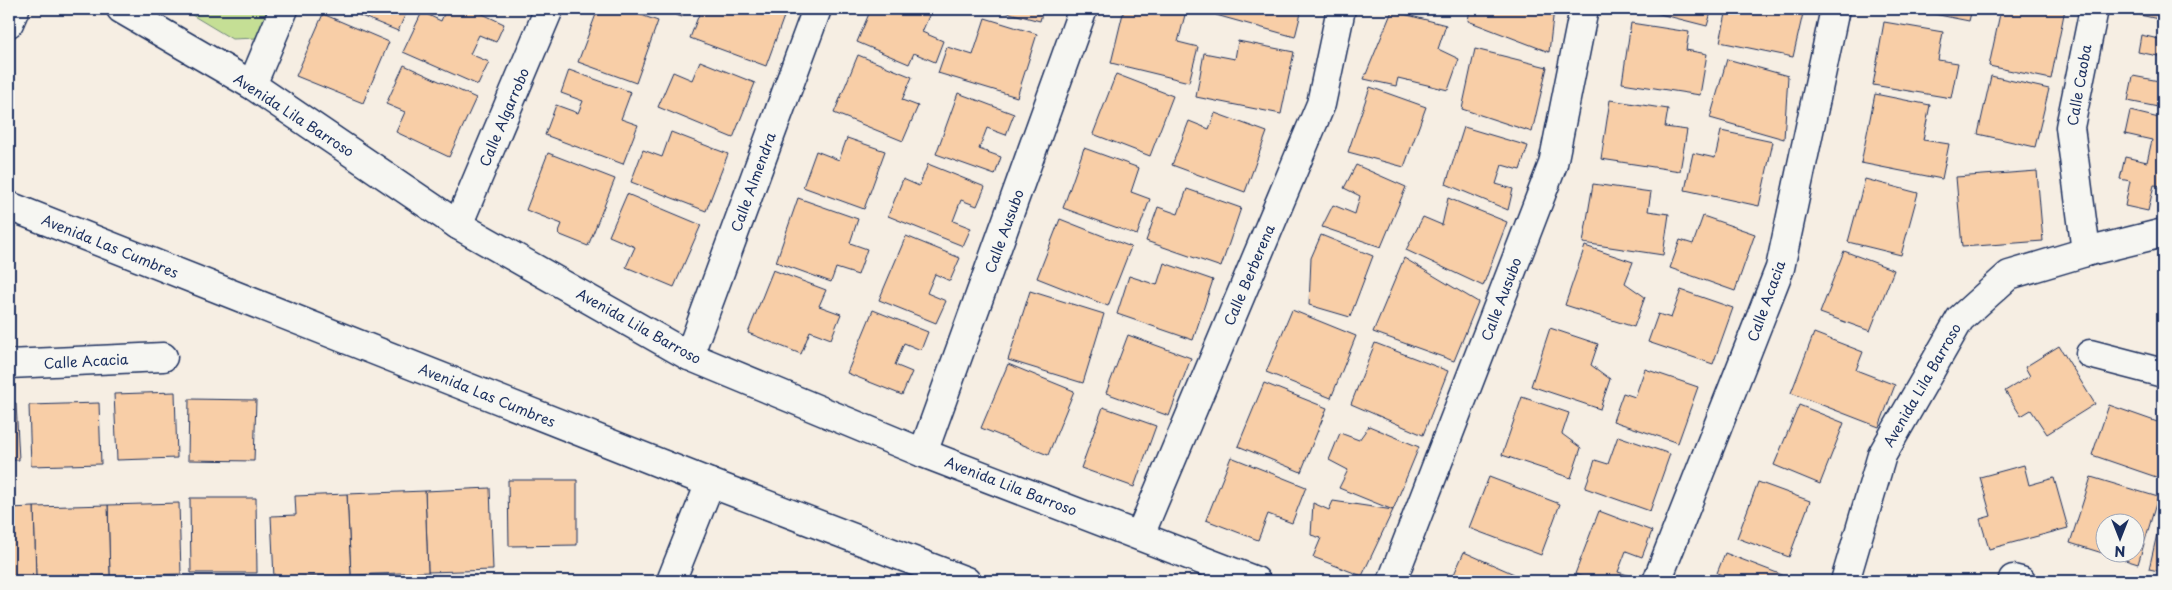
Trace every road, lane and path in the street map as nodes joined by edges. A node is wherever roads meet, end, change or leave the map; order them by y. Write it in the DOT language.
graph roads {
  1 [pos="15,9"];
  2 [pos="121,9"];
  3 [pos="284,9"];
  4 [pos="549,9"];
  5 [pos="817,9"];
  6 [pos="1084,9"];
  7 [pos="1341,9"];
  8 [pos="1584,9"];
  9 [pos="1835,9"];
  10 [pos="2094,9"];
  11 [pos="9,23"];
  12 [pos="252,85"];
  13 [pos="9,206"];
  14 [pos="458,225"];
  15 [pos="2163,232"];
  16 [pos="2086,252"];
  17 [pos="2090,354"];
  18 [pos="689,356"];
  19 [pos="163,357"];
  20 [pos="9,364"];
  21 [pos="2163,373"];
  22 [pos="923,452"];
  23 [pos="710,483"];
  24 [pos="1140,535"];
  25 [pos="671,581"];
  26 [pos="966,581"];
  27 [pos="1256,581"];
  28 [pos="1392,581"];
  29 [pos="1657,581"];
  30 [pos="1846,581"];
  1 -- 11 [label="street"];
  2 -- 12 [label="street, Avenida Lila Barroso"];
  3 -- 12 [label="street"];
  4 -- 14 [label="street, Calle Algarrobo"];
  5 -- 18 [label="street, Calle Almendra"];
  6 -- 22 [label="street, Calle Ausubo"];
  7 -- 24 [label="street, Calle Berberena"];
  8 -- 28 [label="street, Calle Ausubo"];
  9 -- 29 [label="street, Calle Acacia"];
  10 -- 16 [label="street, Calle Caoba"];
  12 -- 14 [label="street, Avenida Lila Barroso"];
  13 -- 23 [label="street, Avenida Las Cumbres"];
  14 -- 18 [label="street, Avenida Lila Barroso"];
  15 -- 16 [label="street, Avenida Lila Barroso"];
  16 -- 30 [label="street, Avenida Lila Barroso"];
  17 -- 21 [label="street"];
  18 -- 22 [label="street, Avenida Lila Barroso"];
  19 -- 20 [label="street, Calle Acacia"];
  22 -- 24 [label="street, Avenida Lila Barroso"];
  23 -- 25 [label="street"];
  23 -- 26 [label="street, Avenida Las Cumbres"];
  24 -- 27 [label="street, Avenida Lila Barroso"];
}
